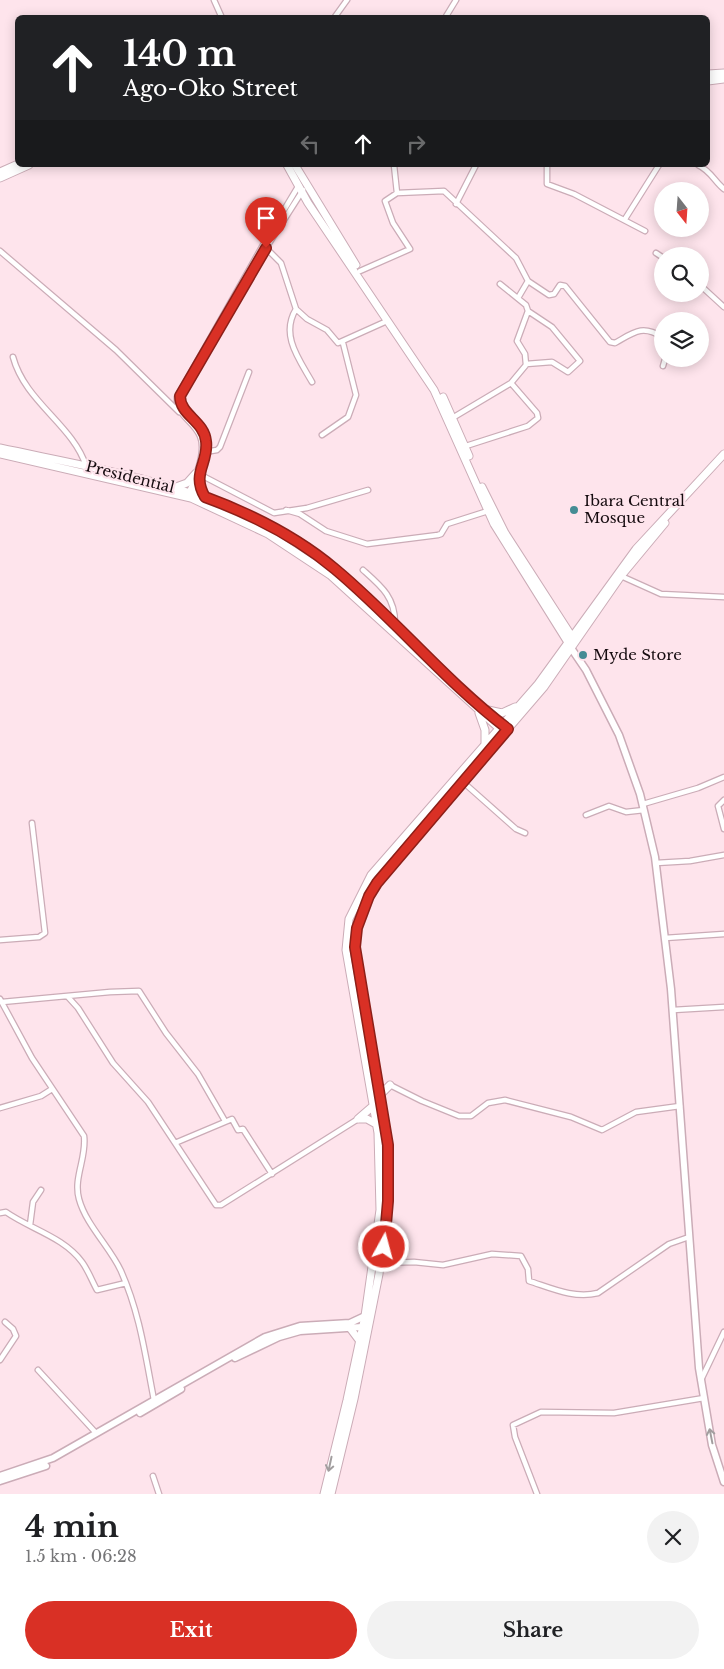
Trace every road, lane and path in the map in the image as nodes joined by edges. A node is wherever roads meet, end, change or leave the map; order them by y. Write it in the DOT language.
graph roads {
  1 [pos="214,0"];
  2 [pos="347,0"];
  3 [pos="456,0"];
  4 [pos="221,15"];
  5 [pos="336,15"];
  6 [pos="448,15"];
  7 [pos="724,72"];
  8 [pos="710,74"];
  9 [pos="724,79"];
  10 [pos="710,81"];
  11 [pos="15,165"];
  12 [pos="25,167"];
  13 [pos="288,167"];
  14 [pos="296,167"];
  15 [pos="394,167"];
  16 [pos="475,167"];
  17 [pos="547,167"];
  18 [pos="657,167"];
  19 [pos="703,167"];
  20 [pos="0,172"];
  21 [pos="0,178"];
  22 [pos="302,186"];
  23 [pos="724,189"];
  24 [pos="397,193"];
  25 [pos="456,204"];
  26 [pos="625,219"];
  27 [pos="645,231"];
  28 [pos="264,246"];
  29 [pos="0,251"];
  30 [pos="360,272"];
  31 [pos="528,281"];
  32 [pos="500,284"];
  33 [pos="709,293"];
  34 [pos="518,298"];
  35 [pos="724,307"];
  36 [pos="296,309"];
  37 [pos="528,312"];
  38 [pos="387,321"];
  39 [pos="654,332"];
  40 [pos="344,343"];
  41 [pos="13,357"];
  42 [pos="526,364"];
  43 [pos="249,372"];
  44 [pos="312,382"];
  45 [pos="511,383"];
  46 [pos="182,415"];
  47 [pos="454,417"];
  48 [pos="322,435"];
  49 [pos="466,446"];
  50 [pos="0,448"];
  51 [pos="205,452"];
  52 [pos="0,454"];
  53 [pos="724,454"];
  54 [pos="724,461"];
  55 [pos="86,466"];
  56 [pos="197,475"];
  57 [pos="175,488"];
  58 [pos="368,490"];
  59 [pos="190,495"];
  60 [pos="205,497"];
  61 [pos="286,510"];
  62 [pos="488,511"];
  63 [pos="363,570"];
  64 [pos="621,576"];
  65 [pos="724,597"];
  66 [pos="395,623"];
  67 [pos="572,642"];
  68 [pos="522,703"];
  69 [pos="479,709"];
  70 [pos="504,729"];
  71 [pos="485,745"];
  72 [pos="724,777"];
  73 [pos="463,782"];
  74 [pos="724,800"];
  75 [pos="643,807"];
  76 [pos="586,814"];
  77 [pos="32,823"];
  78 [pos="724,829"];
  79 [pos="525,833"];
  80 [pos="724,855"];
  81 [pos="656,863"];
  82 [pos="724,934"];
  83 [pos="665,938"];
  84 [pos="0,940"];
  85 [pos="68,997"];
  86 [pos="1,1001"];
  87 [pos="724,1007"];
  88 [pos="673,1010"];
  89 [pos="377,1079"];
  90 [pos="390,1085"];
  91 [pos="52,1089"];
  92 [pos="380,1095"];
  93 [pos="373,1106"];
  94 [pos="680,1106"];
  95 [pos="0,1108"];
  96 [pos="358,1120"];
  97 [pos="225,1121"];
  98 [pos="376,1124"];
  99 [pos="175,1143"];
  100 [pos="272,1174"];
  101 [pos="41,1190"];
  102 [pos="0,1213"];
  103 [pos="30,1225"];
  104 [pos="689,1237"];
  105 [pos="380,1263"];
  106 [pos="126,1282"];
  107 [pos="364,1316"];
  108 [pos="5,1322"];
  109 [pos="362,1327"];
  110 [pos="350,1328"];
  111 [pos="724,1332"];
  112 [pos="359,1340"];
  113 [pos="0,1360"];
  114 [pos="38,1370"];
  115 [pos="700,1382"];
  116 [pos="353,1386"];
  117 [pos="704,1398"];
  118 [pos="154,1400"];
  119 [pos="96,1433"];
  120 [pos="337,1449"];
  121 [pos="0,1476"];
  122 [pos="154,1476"];
  123 [pos="0,1481"];
  124 [pos="724,1482"];
  125 [pos="159,1494"];
  126 [pos="324,1494"];
  127 [pos="331,1494"];
  128 [pos="537,1494"];
  1 -- 4 [label="street"];
  2 -- 5 [label="street"];
  3 -- 6 [label="street"];
  7 -- 8 [label="main road"];
  9 -- 10 [label="main road"];
  11 -- 20 [label="main road"];
  12 -- 21 [label="main road"];
  13 -- 22 [label="main road"];
  14 -- 22 [label="main road"];
  15 -- 24 [label="street"];
  16 -- 25 [label="street"];
  17 -- 26 [label="street"];
  18 -- 26 [label="street"];
  19 -- 23 [label="street"];
  22 -- 28 [label="street"];
  22 -- 30 [label="main road"];
  22 -- 38 [label="main road"];
  24 -- 25 [label="street"];
  24 -- 30 [label="street"];
  25 -- 31 [label="street"];
  26 -- 27 [label="street"];
  28 -- 36 [label="street"];
  28 -- 46 [label="street"];
  28 -- 51 [label="street"];
  29 -- 46 [label="street"];
  30 -- 47 [label="main road"];
  31 -- 34 [label="street"];
  31 -- 39 [label="street"];
  32 -- 34 [label="street"];
  33 -- 35 [label="street"];
  34 -- 37 [label="street"];
  36 -- 40 [label="street"];
  36 -- 44 [label="street"];
  37 -- 42 [label="street"];
  37 -- 42 [label="street"];
  38 -- 40 [label="street"];
  38 -- 62 [label="main road"];
  40 -- 48 [label="street"];
  41 -- 55 [label="street"];
  42 -- 45 [label="street"];
  43 -- 51 [label="street"];
  45 -- 47 [label="street"];
  45 -- 49 [label="street"];
  46 -- 56 [label="street"];
  47 -- 49 [label="main road"];
  49 -- 67 [label="main road"];
  50 -- 55 [label="main road, Presidential"];
  51 -- 56 [label="street"];
  52 -- 59 [label="main road"];
  53 -- 67 [label="main road"];
  54 -- 64 [label="main road"];
  55 -- 57 [label="main road, Presidential"];
  56 -- 57 [label="main road"];
  56 -- 59 [label="street"];
  56 -- 60 [label="main road"];
  56 -- 61 [label="street"];
  57 -- 59 [label="main road, Presidential"];
  58 -- 61 [label="street"];
  59 -- 60 [label="main road, Presidential"];
  59 -- 69 [label="main road"];
  60 -- 66 [label="main road, Presidential"];
  61 -- 62 [label="street"];
  62 -- 67 [label="main road"];
  63 -- 66 [label="street"];
  64 -- 65 [label="street"];
  64 -- 67 [label="main road"];
  66 -- 69 [label="main road, Presidential"];
  67 -- 68 [label="main road"];
  67 -- 70 [label="main road"];
  67 -- 75 [label="street"];
  68 -- 69 [label="main road"];
  68 -- 70 [label="main road"];
  69 -- 70 [label="main road, Presidential"];
  69 -- 71 [label="main road"];
  70 -- 71 [label="main road"];
  70 -- 73 [label="main road"];
  71 -- 93 [label="main road"];
  72 -- 75 [label="street"];
  73 -- 79 [label="street"];
  73 -- 89 [label="main road"];
  74 -- 78 [label="street"];
  75 -- 76 [label="street"];
  75 -- 81 [label="street"];
  77 -- 84 [label="street"];
  80 -- 81 [label="street"];
  81 -- 83 [label="street"];
  82 -- 83 [label="street"];
  83 -- 88 [label="street"];
  85 -- 86 [label="street"];
  85 -- 97 [label="street"];
  85 -- 99 [label="street"];
  86 -- 91 [label="street"];
  87 -- 88 [label="street"];
  88 -- 94 [label="street"];
  89 -- 90 [label="main road"];
  89 -- 92 [label="main road"];
  90 -- 92 [label="main road"];
  90 -- 94 [label="street"];
  91 -- 95 [label="street"];
  91 -- 106 [label="street"];
  92 -- 105 [label="main road"];
  93 -- 96 [label="main road"];
  93 -- 98 [label="main road"];
  94 -- 104 [label="street"];
  96 -- 98 [label="main road"];
  96 -- 100 [label="street"];
  97 -- 99 [label="street"];
  97 -- 100 [label="street"];
  98 -- 107 [label="main road"];
  99 -- 100 [label="street"];
  101 -- 103 [label="street"];
  102 -- 103 [label="street"];
  103 -- 106 [label="street"];
  104 -- 105 [label="street"];
  104 -- 115 [label="street"];
  105 -- 116 [label="main road"];
  106 -- 118 [label="street"];
  107 -- 109 [label="main road"];
  107 -- 118 [label="street"];
  108 -- 113 [label="street"];
  109 -- 110 [label="street"];
  109 -- 112 [label="main road"];
  110 -- 112 [label="main road"];
  110 -- 123 [label="street"];
  111 -- 115 [label="street"];
  112 -- 116 [label="main road"];
  114 -- 119 [label="street"];
  115 -- 117 [label="street"];
  116 -- 120 [label="main road"];
  124 -- 117 [label="street, one-way"];
  117 -- 128 [label="street"];
  118 -- 119 [label="street"];
  119 -- 121 [label="street"];
  120 -- 126 [label="main road, one-way"];
  120 -- 127 [label="main road"];
  122 -- 125 [label="street"];
}
